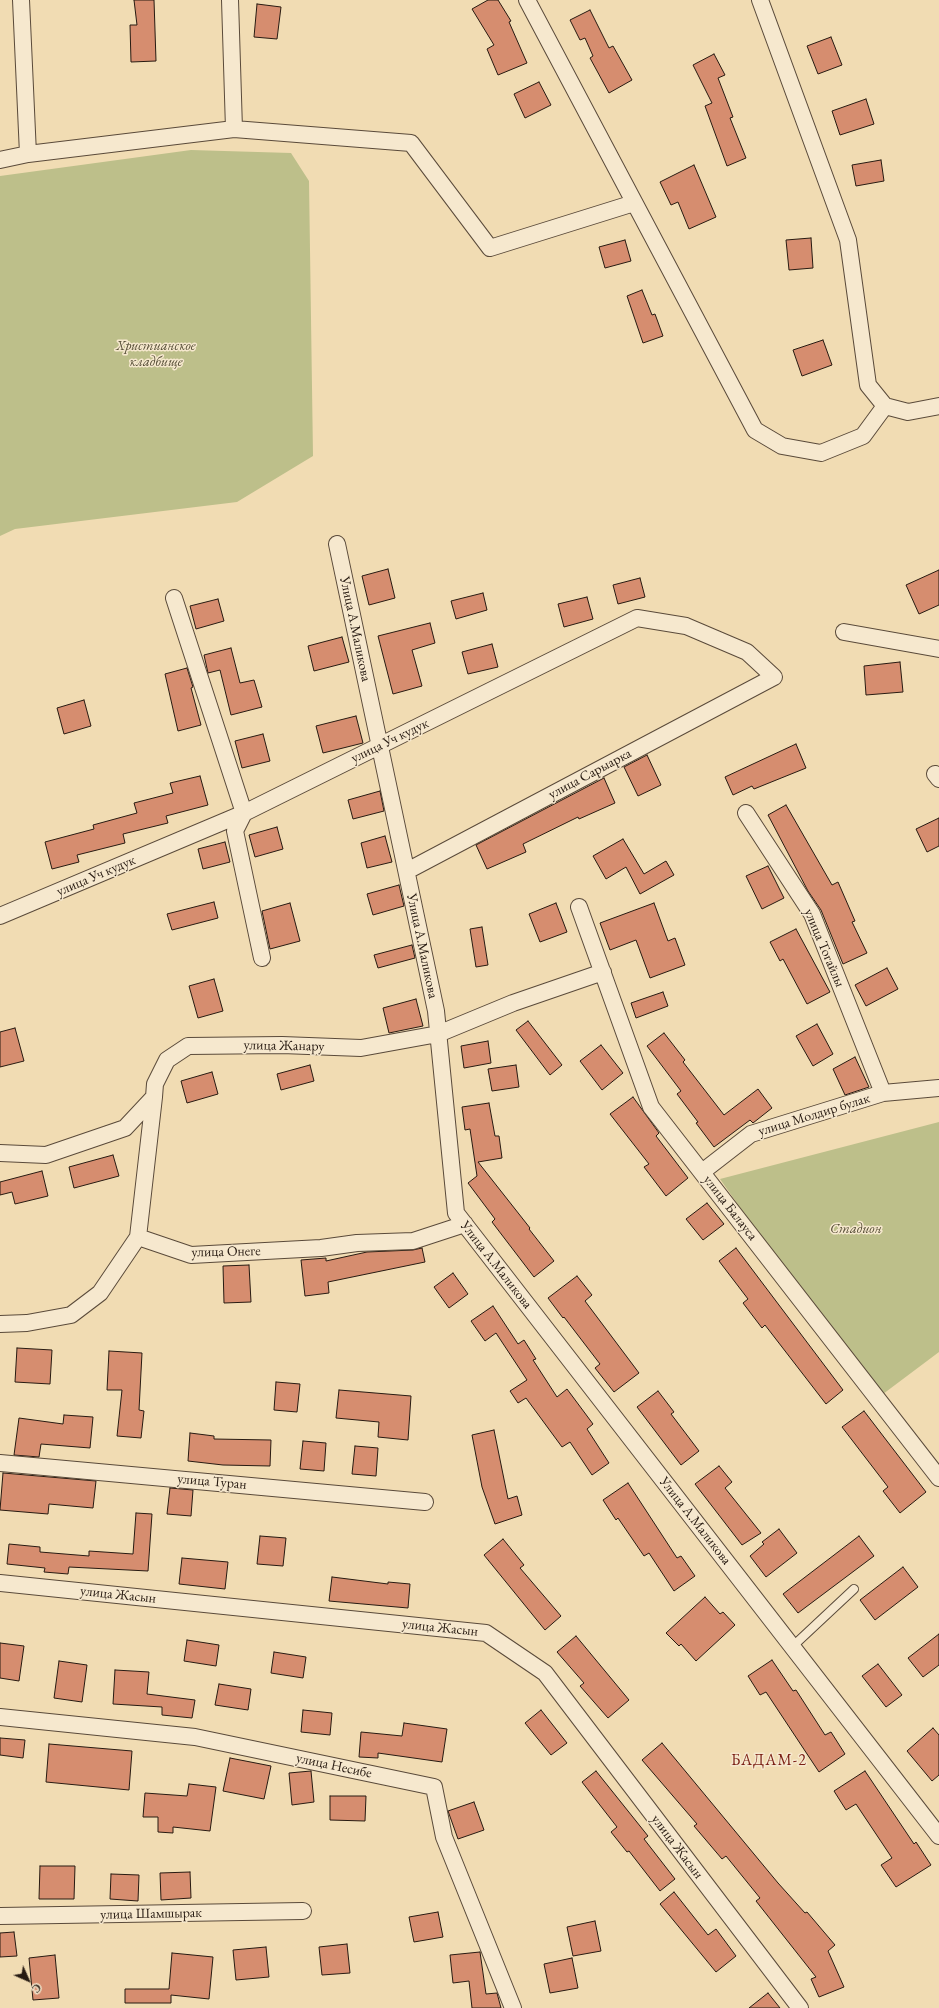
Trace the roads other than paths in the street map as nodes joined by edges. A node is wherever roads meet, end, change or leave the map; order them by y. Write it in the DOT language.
graph roads {
  1 [pos="21,0"];
  2 [pos="230,0"];
  3 [pos="527,0"];
  4 [pos="760,0"];
  5 [pos="234,129"];
  6 [pos="28,154"];
  7 [pos="0,160"];
  8 [pos="634,203"];
  9 [pos="885,406"];
  10 [pos="939,406"];
  11 [pos="338,544"];
  12 [pos="174,598"];
  13 [pos="844,632"];
  14 [pos="939,649"];
  15 [pos="774,677"];
  16 [pos="380,746"];
  17 [pos="244,813"];
  18 [pos="746,813"];
  19 [pos="407,871"];
  20 [pos="579,907"];
  21 [pos="0,916"];
  22 [pos="262,958"];
  23 [pos="603,972"];
  24 [pos="438,1034"];
  25 [pos="939,1088"];
  26 [pos="883,1093"];
  27 [pos="154,1096"];
  28 [pos="0,1153"];
  29 [pos="702,1172"];
  30 [pos="465,1224"];
  31 [pos="138,1237"];
  32 [pos="0,1324"];
  33 [pos="0,1463"];
  34 [pos="939,1478"];
  35 [pos="424,1502"];
  36 [pos="0,1583"];
  37 [pos="854,1588"];
  38 [pos="792,1647"];
  39 [pos="0,1717"];
  40 [pos="939,1836"];
  41 [pos="303,1911"];
  42 [pos="0,1916"];
  43 [pos="513,2008"];
  44 [pos="800,2008"];
  1 -- 6 [label="street"];
  2 -- 5 [label="street"];
  3 -- 8 [label="street"];
  4 -- 9 [label="street"];
  5 -- 6 [label="street"];
  5 -- 8 [label="street"];
  6 -- 7 [label="street"];
  8 -- 9 [label="street"];
  9 -- 10 [label="street"];
  11 -- 16 [label="street, Улица А.Маликова"];
  12 -- 17 [label="street"];
  13 -- 14 [label="street"];
  15 -- 16 [label="street, улица Уч кудук"];
  15 -- 19 [label="street, улица Сарыарка"];
  16 -- 17 [label="street, улица Уч кудук"];
  16 -- 19 [label="street, Улица А.Маликова"];
  17 -- 21 [label="street, улица Уч кудук"];
  17 -- 22 [label="street"];
  18 -- 26 [label="street, улица Тогайлы"];
  19 -- 24 [label="street, Улица А.Маликова"];
  20 -- 23 [label="street, улица Балауса"];
  23 -- 24 [label="street, улица Жанару"];
  23 -- 29 [label="street, улица Балауса"];
  24 -- 27 [label="street, улица Жанару"];
  24 -- 30 [label="street, Улица А.Маликова"];
  25 -- 26 [label="street, улица Молдир булак"];
  26 -- 29 [label="street, улица Молдир булак"];
  27 -- 28 [label="street, улица Жанару"];
  27 -- 31 [label="street"];
  29 -- 34 [label="street, улица Балауса"];
  30 -- 31 [label="street, улица Онеге"];
  30 -- 38 [label="street, Улица А.Маликова"];
  31 -- 32 [label="street"];
  33 -- 35 [label="street, улица Туран"];
  36 -- 44 [label="street, улица Жасын"];
  37 -- 38 [label="lane"];
  38 -- 40 [label="street, Улица А.Маликова"];
  39 -- 43 [label="street, улица Несибе"];
  41 -- 42 [label="street, улица Шамшырак"];
}
